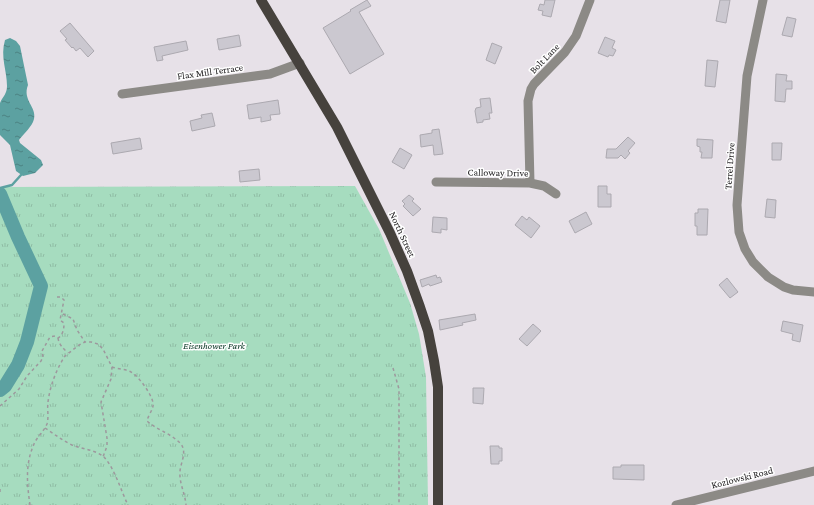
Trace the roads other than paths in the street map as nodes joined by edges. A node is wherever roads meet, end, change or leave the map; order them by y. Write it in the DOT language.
graph roads {
  1 [pos="261,0"];
  2 [pos="590,0"];
  3 [pos="763,0"];
  4 [pos="300,63"];
  5 [pos="122,94"];
  6 [pos="436,182"];
  7 [pos="530,183"];
  8 [pos="556,194"];
  9 [pos="814,292"];
  10 [pos="814,471"];
  11 [pos="438,505"];
  12 [pos="676,505"];
  1 -- 4 [label="main road, North Street"];
  2 -- 7 [label="street, Bolt Lane"];
  3 -- 9 [label="street, Terrel Drive"];
  4 -- 5 [label="street, Flax Mill Terrace"];
  4 -- 11 [label="main road, North Street"];
  6 -- 7 [label="street, Calloway Drive"];
  7 -- 8 [label="street, Calloway Drive"];
  10 -- 12 [label="street, Kozlowski Road"];
}
